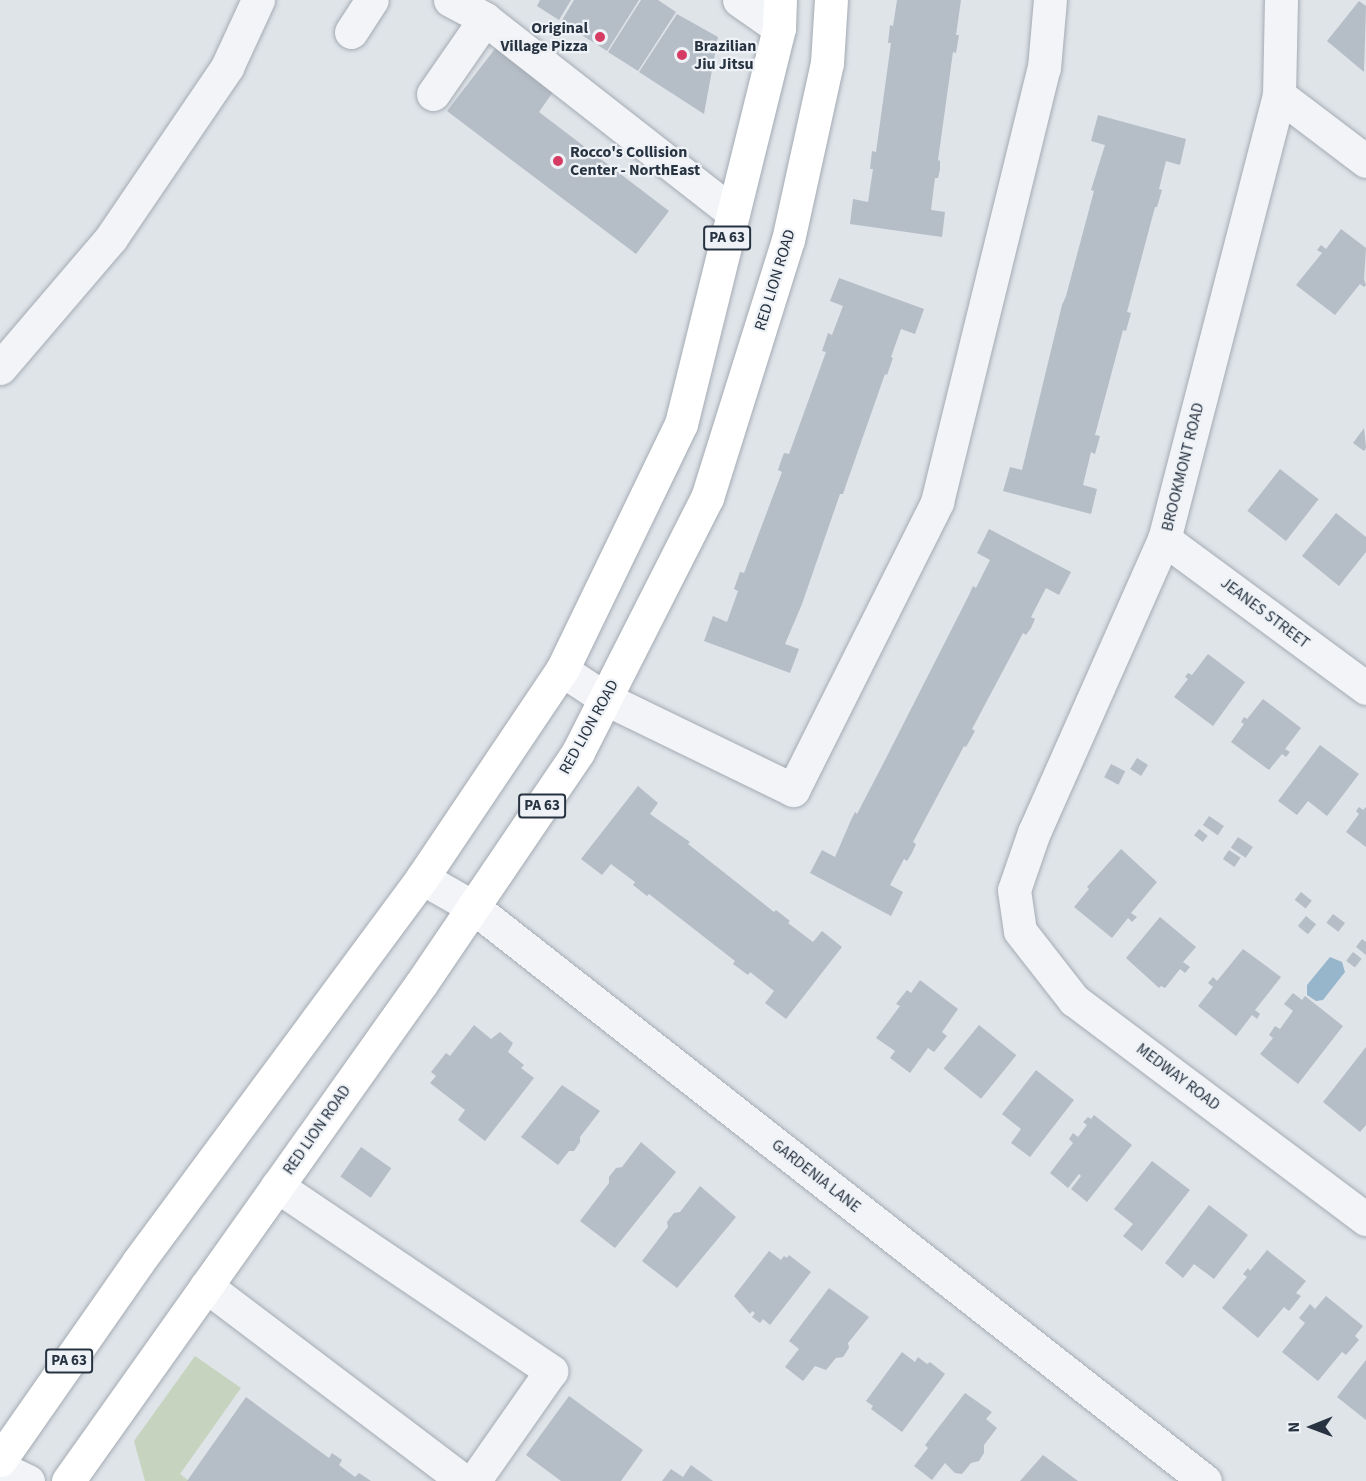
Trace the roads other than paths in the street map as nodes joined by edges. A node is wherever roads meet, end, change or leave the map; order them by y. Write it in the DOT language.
graph roads {
  1 [pos="258,0"];
  2 [pos="372,0"];
  3 [pos="450,0"];
  4 [pos="739,0"];
  5 [pos="831,0"];
  6 [pos="1050,0"];
  7 [pos="1281,0"];
  8 [pos="779,14"];
  9 [pos="485,19"];
  10 [pos="351,32"];
  11 [pos="433,94"];
  12 [pos="1279,95"];
  13 [pos="1366,161"];
  14 [pos="733,213"];
  15 [pos="0,368"];
  16 [pos="1164,539"];
  17 [pos="562,670"];
  18 [pos="1366,688"];
  19 [pos="606,699"];
  20 [pos="422,878"];
  21 [pos="473,907"];
  22 [pos="1017,912"];
  23 [pos="277,1186"];
  24 [pos="1366,1219"];
  25 [pos="206,1287"];
  26 [pos="0,1460"];
  27 [pos="0,1468"];
  28 [pos="28,1481"];
  29 [pos="68,1481"];
  30 [pos="464,1481"];
  31 [pos="474,1481"];
  32 [pos="1205,1481"];
  1 -- 15 [label="street"];
  2 -- 10 [label="street"];
  3 -- 9 [label="street"];
  4 -- 8 [label="street"];
  5 -- 19 [label="main road, RED LION ROAD / PA 63"];
  6 -- 19 [label="street"];
  7 -- 12 [label="street, BROOKMONT ROAD"];
  8 -- 14 [label="main road, PA 63"];
  9 -- 11 [label="street"];
  9 -- 14 [label="street"];
  12 -- 13 [label="street"];
  12 -- 16 [label="street, BROOKMONT ROAD"];
  14 -- 17 [label="main road, PA 63"];
  16 -- 18 [label="street, JEANES STREET"];
  16 -- 22 [label="street, BROOKMONT ROAD"];
  17 -- 19 [label="street"];
  17 -- 20 [label="main road, PA 63"];
  19 -- 21 [label="main road, RED LION ROAD / PA 63"];
  20 -- 21 [label="street, GARDENIA LANE"];
  20 -- 26 [label="main road, PA 63"];
  21 -- 23 [label="main road, RED LION ROAD / PA 63"];
  21 -- 32 [label="street, GARDENIA LANE"];
  22 -- 24 [label="street, MEDWAY ROAD"];
  23 -- 25 [label="main road, RED LION ROAD / PA 63"];
  23 -- 31 [label="street"];
  25 -- 29 [label="main road, RED LION ROAD / PA 63"];
  25 -- 30 [label="street"];
  27 -- 28 [label="street"];
}
